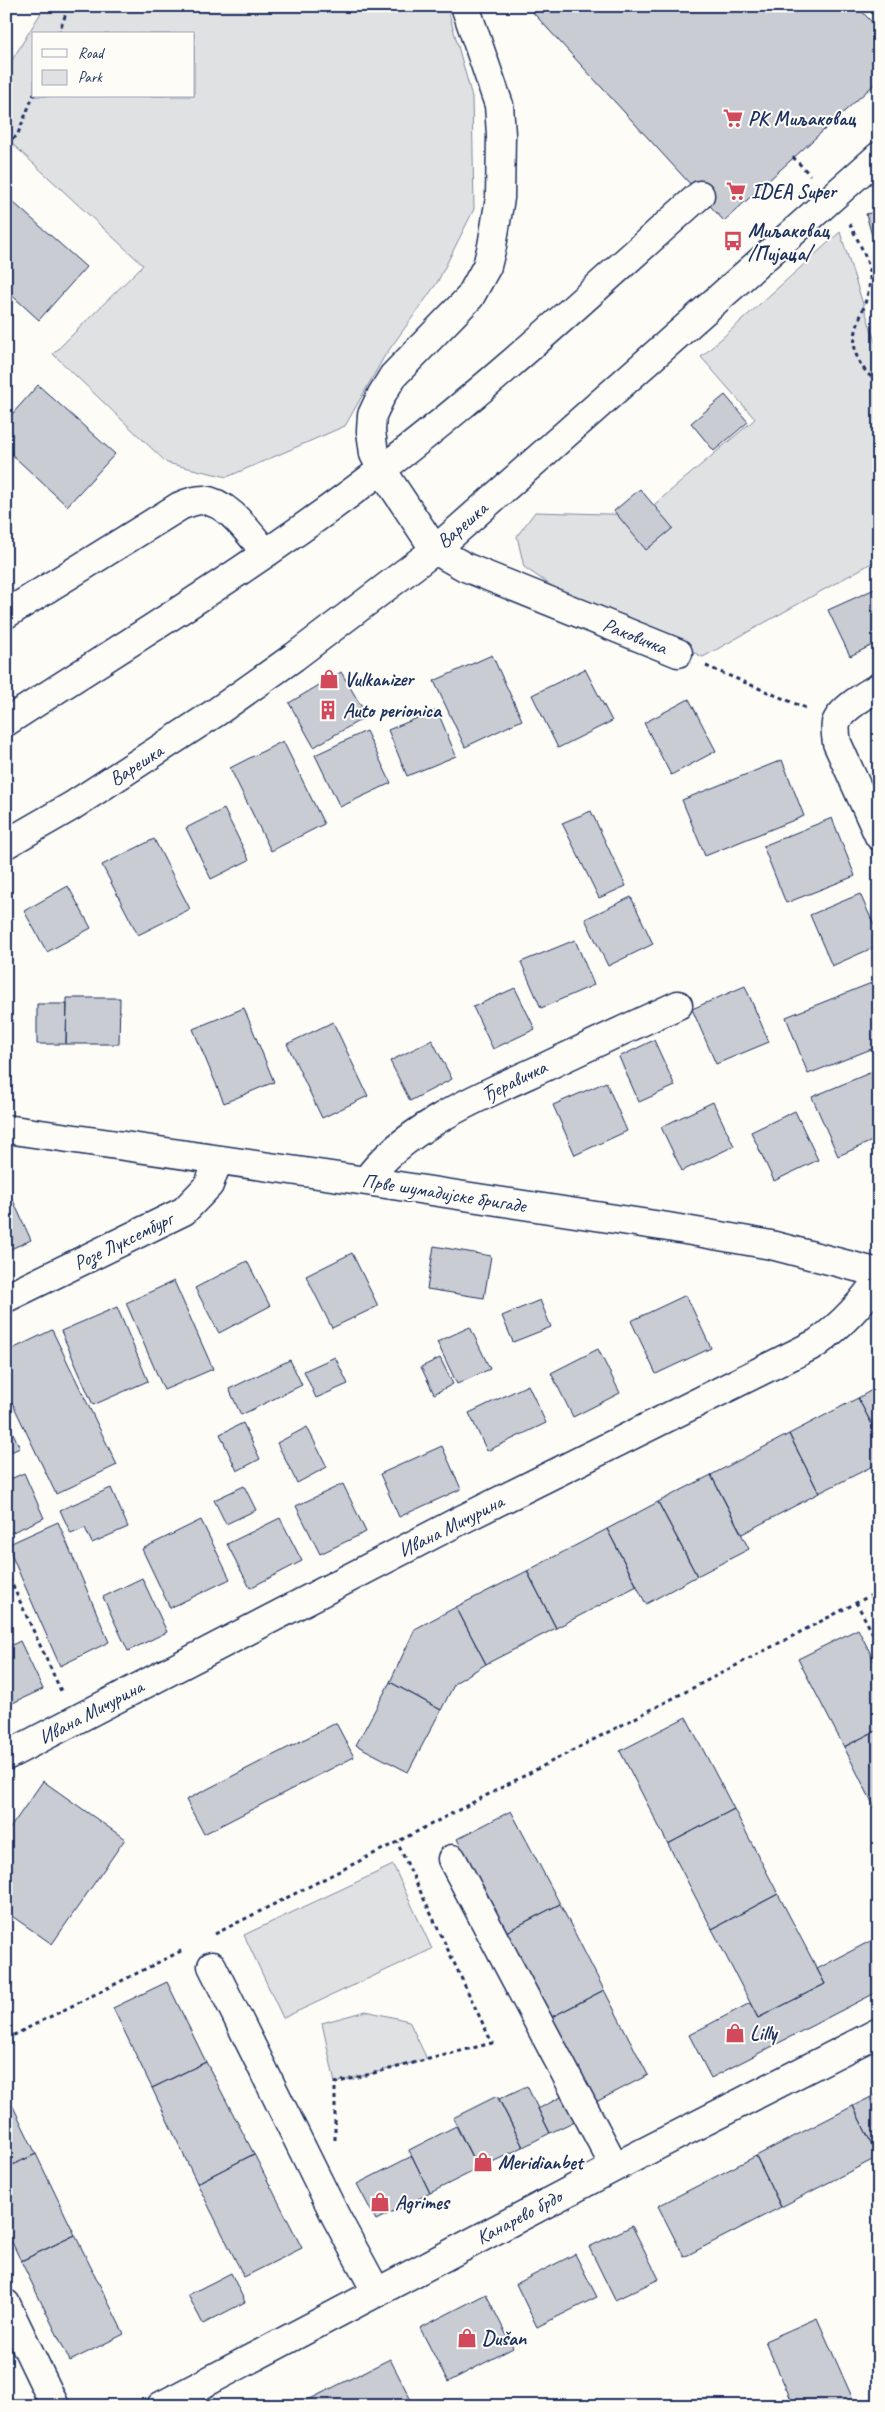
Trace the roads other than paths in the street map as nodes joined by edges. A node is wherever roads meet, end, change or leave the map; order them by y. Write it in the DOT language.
graph roads {
  1 [pos="465,6"];
  2 [pos="879,156"];
  3 [pos="700,195"];
  4 [pos="382,470"];
  5 [pos="434,550"];
  6 [pos="266,553"];
  7 [pos="6,614"];
  8 [pos="678,653"];
  9 [pos="879,687"];
  10 [pos="6,722"];
  11 [pos="879,836"];
  12 [pos="6,844"];
  13 [pos="678,1005"];
  14 [pos="6,1129"];
  15 [pos="218,1160"];
  16 [pos="366,1180"];
  17 [pos="879,1273"];
  18 [pos="879,1277"];
  19 [pos="6,1298"];
  20 [pos="6,1756"];
  21 [pos="452,1859"];
  22 [pos="212,1966"];
  23 [pos="879,2032"];
  24 [pos="615,2167"];
  25 [pos="377,2293"];
  26 [pos="6,2304"];
  27 [pos="55,2406"];
  28 [pos="160,2406"];
  1 -- 4 [label="street"];
  2 -- 5 [label="street, Варешка"];
  3 -- 4 [label="street"];
  4 -- 5 [label="street"];
  4 -- 6 [label="street"];
  5 -- 8 [label="street, Раковичка"];
  5 -- 12 [label="street, Варешка"];
  6 -- 7 [label="street"];
  6 -- 10 [label="street"];
  9 -- 11 [label="street"];
  13 -- 16 [label="street, Ђеравичка"];
  14 -- 15 [label="street, Прве шумадијске бригаде"];
  15 -- 16 [label="street, Прве шумадијске бригаде"];
  15 -- 19 [label="street, Розе Луксембург"];
  16 -- 17 [label="street, Прве шумадијске бригаде"];
  18 -- 20 [label="street, Ивана Мичурина"];
  21 -- 24 [label="street"];
  22 -- 25 [label="street"];
  23 -- 24 [label="street, Канарево брдо"];
  24 -- 25 [label="street, Канарево брдо"];
  25 -- 28 [label="street, Канарево брдо"];
  26 -- 27 [label="street"];
}
